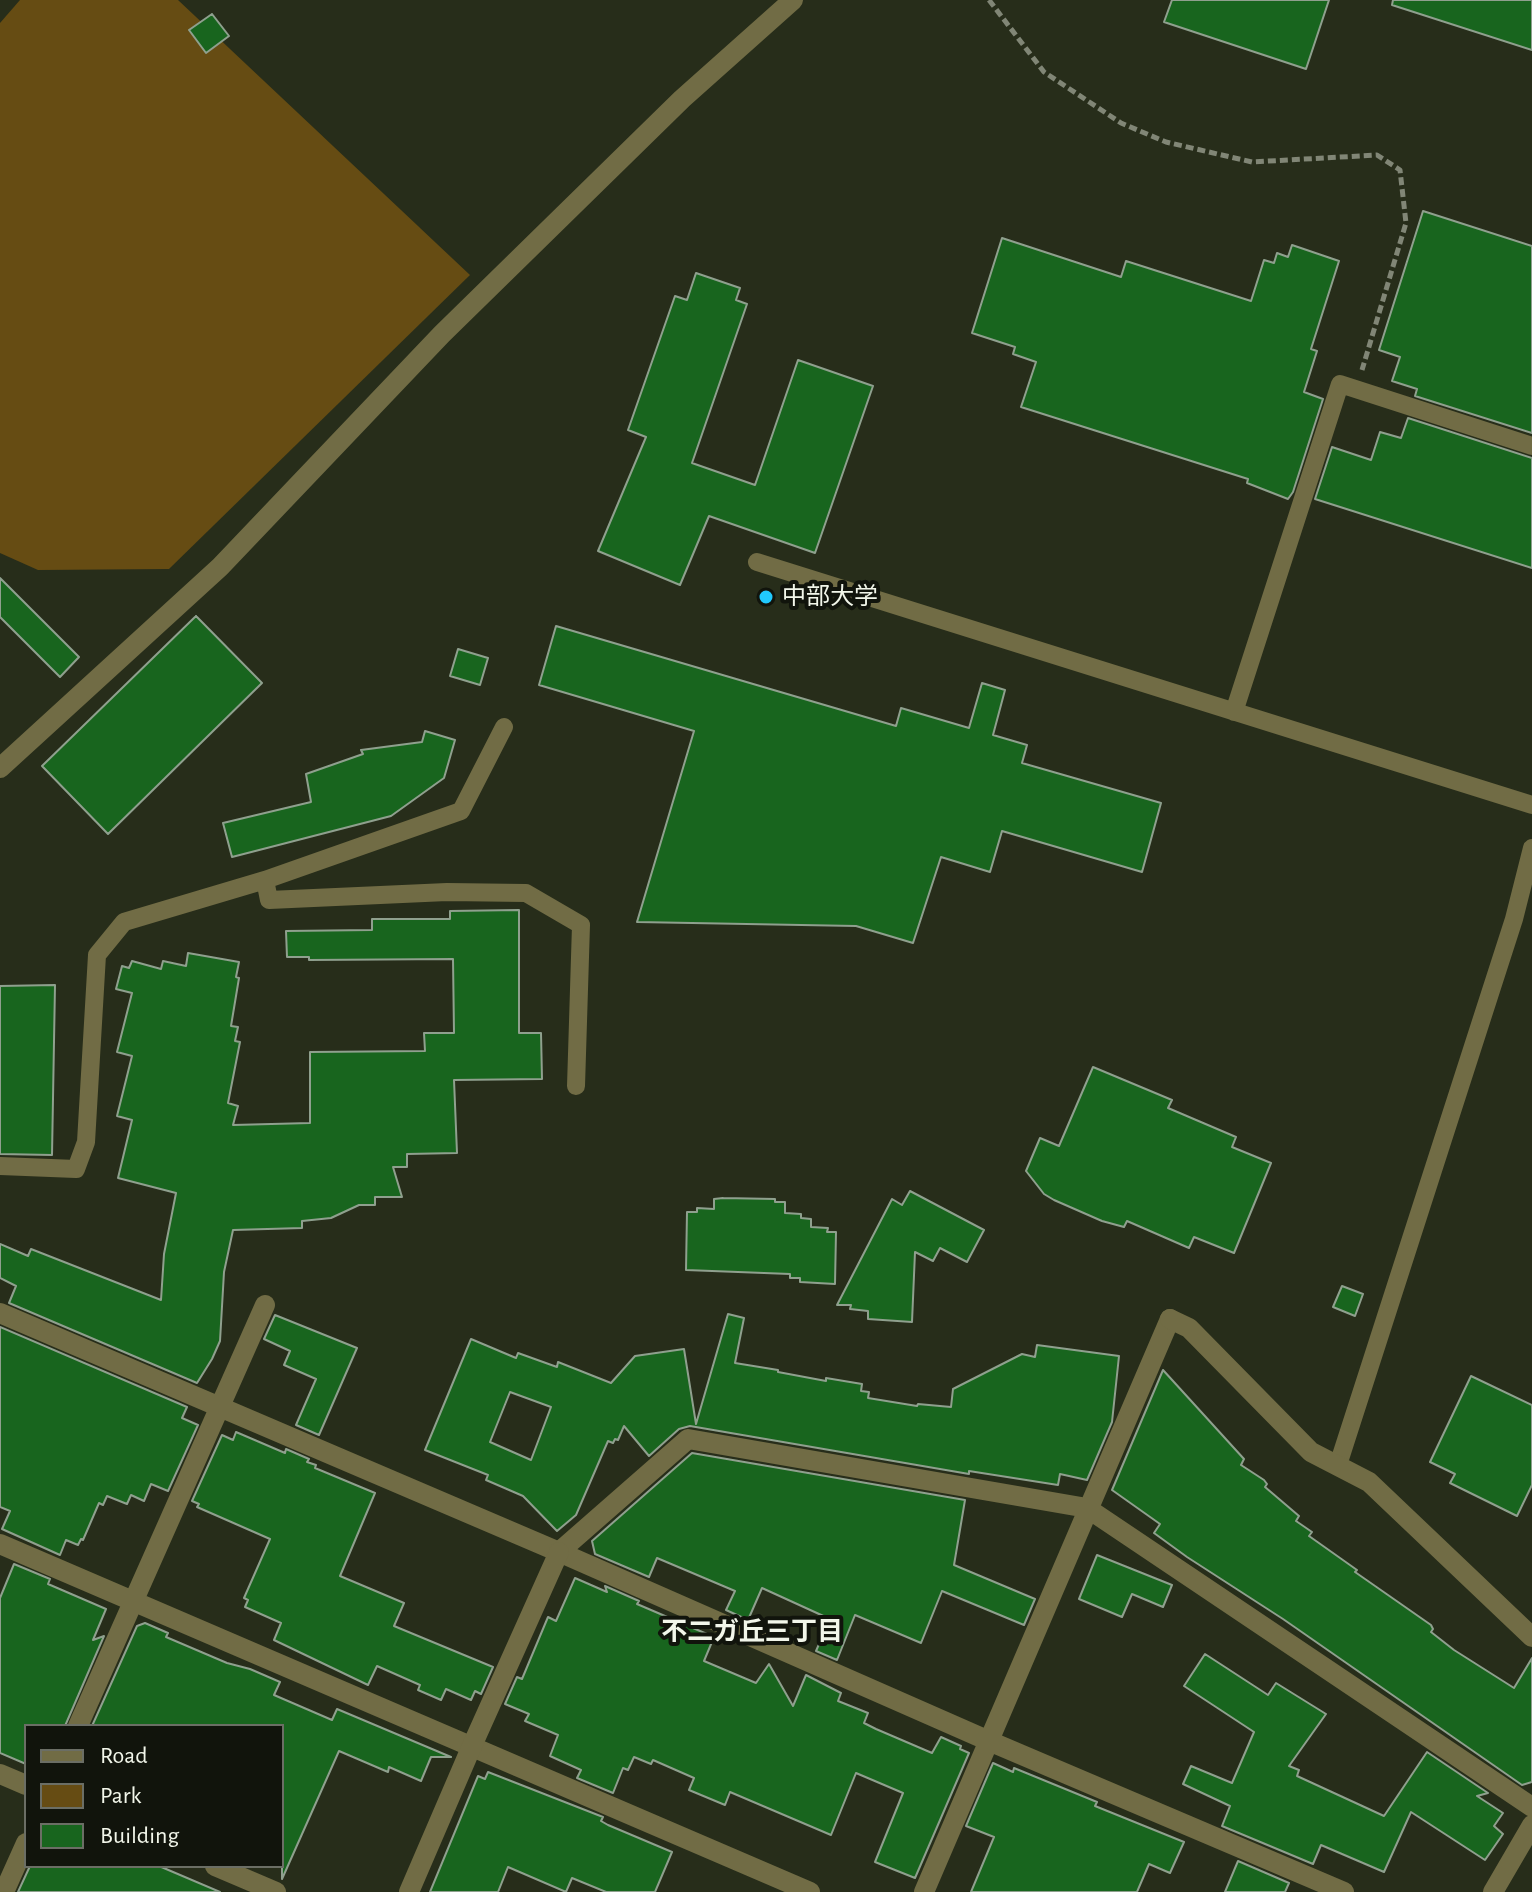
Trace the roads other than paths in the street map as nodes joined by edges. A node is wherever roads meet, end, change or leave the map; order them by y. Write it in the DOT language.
graph roads {
  1 [pos="793,0"];
  2 [pos="1532,446"];
  3 [pos="757,562"];
  4 [pos="1234,712"];
  5 [pos="504,727"];
  6 [pos="0,768"];
  7 [pos="1532,805"];
  8 [pos="1532,848"];
  9 [pos="265,880"];
  10 [pos="576,1086"];
  11 [pos="0,1166"];
  12 [pos="265,1305"];
  13 [pos="0,1313"];
  14 [pos="219,1406"];
  15 [pos="1338,1465"];
  16 [pos="1087,1508"];
  17 [pos="0,1544"];
  18 [pos="559,1552"];
  19 [pos="133,1601"];
  20 [pos="1532,1637"];
  21 [pos="79,1724"];
  22 [pos="989,1741"];
  23 [pos="471,1748"];
  24 [pos="0,1774"];
  25 [pos="24,1784"];
  26 [pos="1532,1807"];
  27 [pos="1532,1825"];
  28 [pos="24,1847"];
  29 [pos="220,1868"];
  30 [pos="4,1892"];
  31 [pos="276,1892"];
  32 [pos="409,1892"];
  33 [pos="810,1892"];
  34 [pos="924,1892"];
  35 [pos="1344,1892"];
  36 [pos="1493,1892"];
  1 -- 6 [label="street"];
  2 -- 4 [label="lane"];
  3 -- 4 [label="lane"];
  4 -- 7 [label="lane"];
  5 -- 9 [label="lane"];
  8 -- 15 [label="lane"];
  9 -- 10 [label="lane"];
  9 -- 11 [label="lane"];
  12 -- 14 [label="street"];
  13 -- 14 [label="street"];
  14 -- 18 [label="street"];
  14 -- 19 [label="street"];
  15 -- 16 [label="street"];
  15 -- 20 [label="street"];
  16 -- 18 [label="street"];
  16 -- 22 [label="street"];
  16 -- 26 [label="street"];
  17 -- 19 [label="street"];
  18 -- 22 [label="street"];
  18 -- 23 [label="street"];
  19 -- 21 [label="street"];
  19 -- 23 [label="street"];
  22 -- 34 [label="street"];
  22 -- 35 [label="street"];
  23 -- 32 [label="street"];
  23 -- 33 [label="street"];
  24 -- 25 [label="street"];
  27 -- 36 [label="street"];
  28 -- 30 [label="street"];
  29 -- 31 [label="street"];
}
